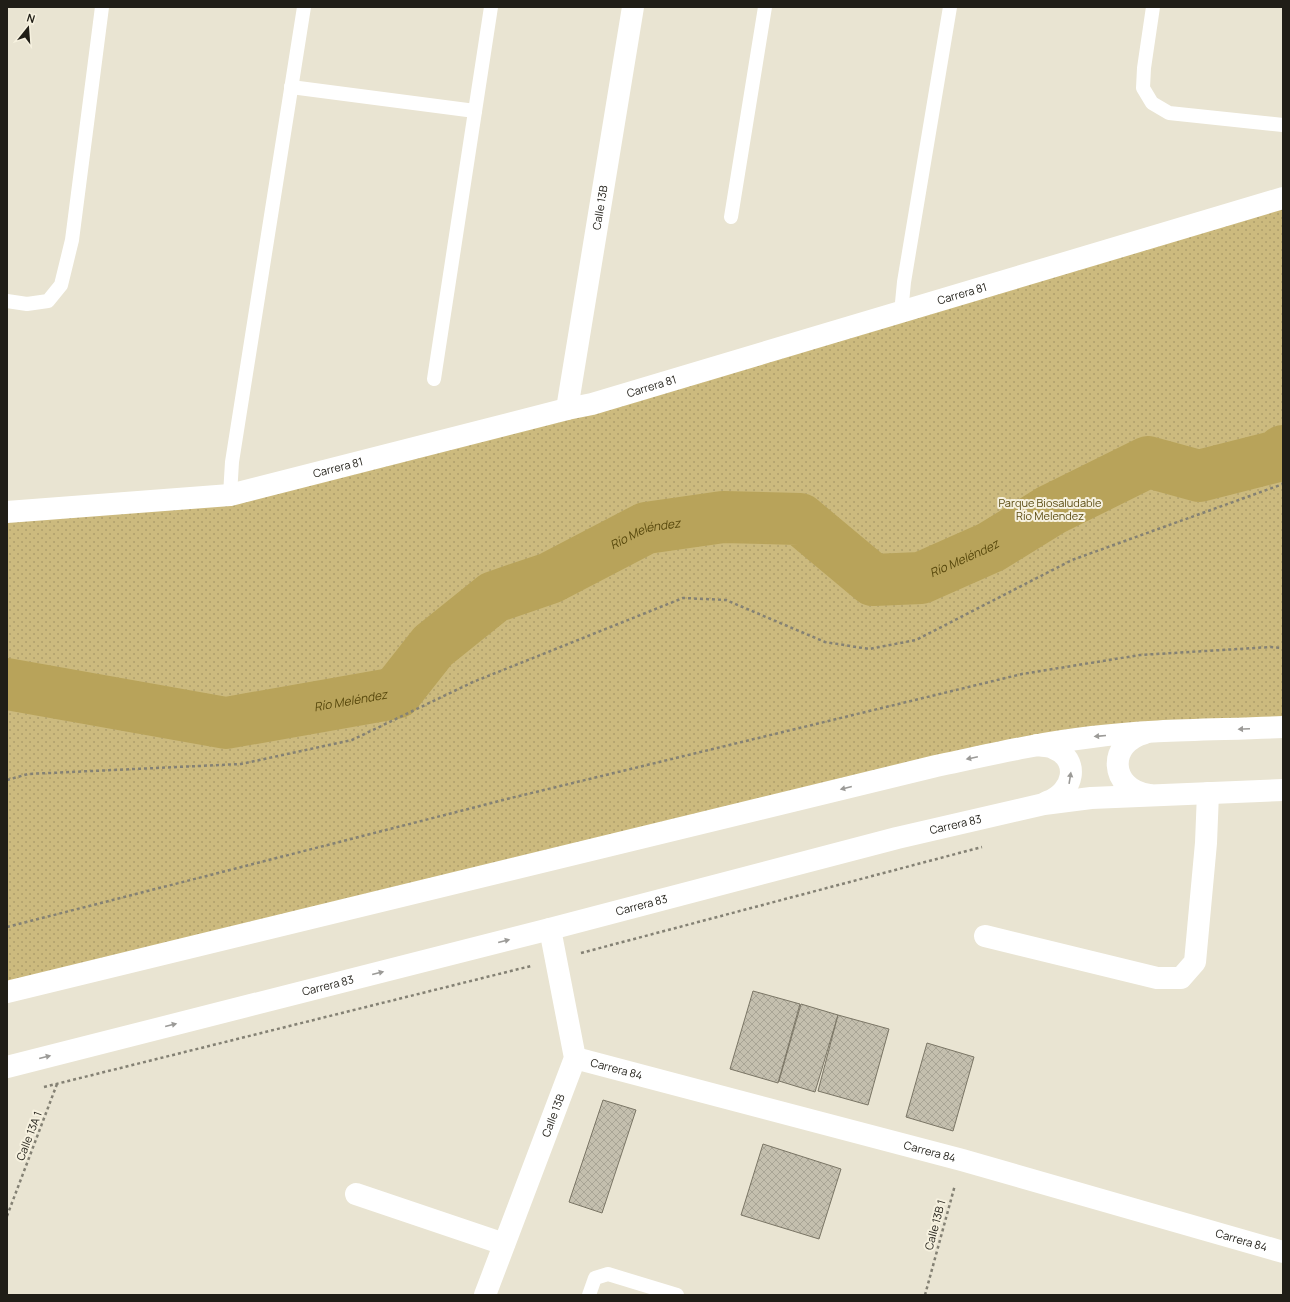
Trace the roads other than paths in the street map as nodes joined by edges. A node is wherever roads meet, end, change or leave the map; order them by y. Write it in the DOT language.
graph roads {
  1 [pos="102,7"];
  2 [pos="304,7"];
  3 [pos="491,7"];
  4 [pos="633,7"];
  5 [pos="765,7"];
  6 [pos="950,7"];
  7 [pos="1153,7"];
  8 [pos="291,87"];
  9 [pos="475,110"];
  10 [pos="1283,125"];
  11 [pos="1283,198"];
  12 [pos="731,217"];
  13 [pos="7,301"];
  14 [pos="901,312"];
  15 [pos="434,379"];
  16 [pos="567,409"];
  17 [pos="230,495"];
  18 [pos="7,512"];
  19 [pos="1283,727"];
  20 [pos="1150,732"];
  21 [pos="1035,745"];
  22 [pos="1283,790"];
  23 [pos="1208,793"];
  24 [pos="1150,796"];
  25 [pos="1044,804"];
  26 [pos="550,929"];
  27 [pos="985,936"];
  28 [pos="7,992"];
  29 [pos="575,1058"];
  30 [pos="7,1067"];
  31 [pos="356,1194"];
  32 [pos="504,1244"];
  33 [pos="1283,1252"];
  34 [pos="485,1295"];
  35 [pos="589,1295"];
  36 [pos="677,1295"];
  1 -- 13 [label="lane"];
  2 -- 8 [label="lane"];
  3 -- 9 [label="lane"];
  4 -- 16 [label="street, Calle 13B"];
  5 -- 12 [label="lane"];
  6 -- 14 [label="lane"];
  7 -- 10 [label="lane"];
  8 -- 9 [label="lane"];
  8 -- 17 [label="lane"];
  9 -- 15 [label="lane"];
  11 -- 14 [label="street, Carrera 81"];
  14 -- 16 [label="street, Carrera 81"];
  16 -- 17 [label="street, Carrera 81"];
  17 -- 18 [label="street, Carrera 81"];
  19 -- 20 [label="street, one-way"];
  20 -- 21 [label="street, one-way"];
  20 -- 24 [label="street"];
  25 -- 21 [label="street, one-way"];
  21 -- 28 [label="street, one-way"];
  22 -- 23 [label="street, Carrera 83"];
  23 -- 24 [label="street, Carrera 83"];
  23 -- 27 [label="street"];
  24 -- 25 [label="street, Carrera 83"];
  25 -- 26 [label="street, Carrera 83"];
  26 -- 29 [label="street"];
  30 -- 26 [label="street, Carrera 83, one-way"];
  29 -- 32 [label="street, Calle 13B"];
  29 -- 33 [label="street, Carrera 84"];
  31 -- 32 [label="street"];
  32 -- 34 [label="street, Calle 13B"];
  35 -- 36 [label="lane"];
}
